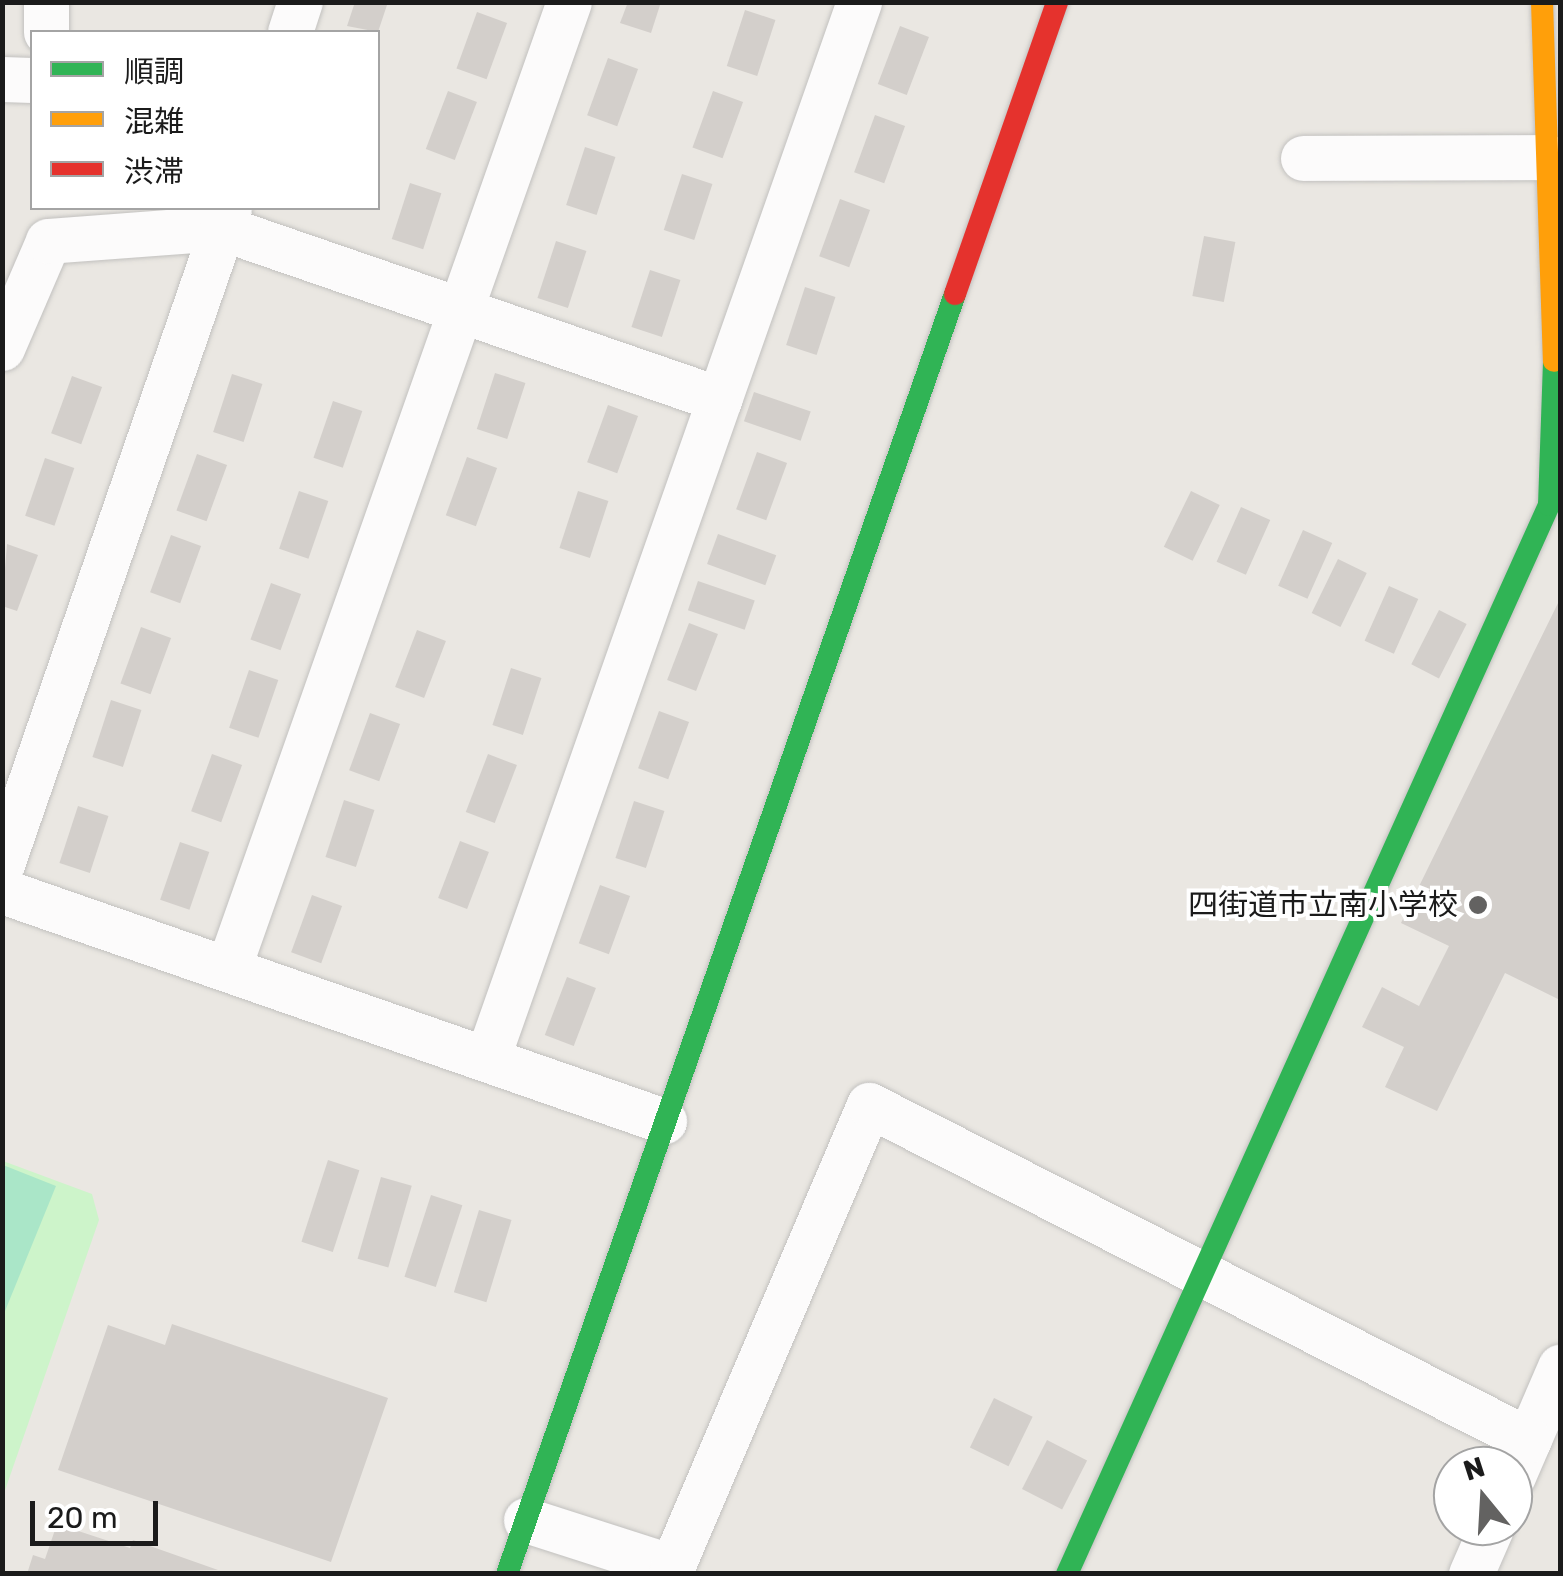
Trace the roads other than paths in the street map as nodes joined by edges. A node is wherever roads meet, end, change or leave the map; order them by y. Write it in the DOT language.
graph roads {
  1 [pos="46,2"];
  2 [pos="300,2"];
  3 [pos="570,2"];
  4 [pos="858,2"];
  5 [pos="1058,2"];
  6 [pos="1542,2"];
  7 [pos="46,30"];
  8 [pos="291,30"];
  9 [pos="2,80"];
  10 [pos="30,80"];
  11 [pos="1548,157"];
  12 [pos="1303,158"];
  13 [pos="225,218"];
  14 [pos="48,224"];
  15 [pos="460,311"];
  16 [pos="4,344"];
  17 [pos="720,399"];
  18 [pos="2,864"];
  19 [pos="2,891"];
  20 [pos="228,970"];
  21 [pos="488,1059"];
  22 [pos="664,1121"];
  23 [pos="1202,1273"];
  24 [pos="1560,1367"];
  25 [pos="1500,1446"];
  26 [pos="1526,1446"];
  27 [pos="526,1520"];
  28 [pos="507,1574"];
  29 [pos="1067,1574"];
  1 -- 7 [label="street"];
  2 -- 8 [label="street"];
  3 -- 15 [label="street"];
  4 -- 17 [label="street"];
  5 -- 22 [label="street"];
  6 -- 11 [label="street"];
  9 -- 10 [label="street"];
  11 -- 12 [label="street"];
  11 -- 23 [label="street"];
  13 -- 14 [label="street"];
  13 -- 15 [label="street"];
  13 -- 18 [label="street"];
  14 -- 16 [label="street"];
  15 -- 17 [label="street"];
  15 -- 20 [label="street"];
  17 -- 21 [label="street"];
  19 -- 20 [label="street"];
  20 -- 21 [label="street"];
  21 -- 22 [label="street"];
  22 -- 27 [label="street"];
  23 -- 25 [label="street"];
  23 -- 27 [label="street"];
  23 -- 29 [label="street"];
  24 -- 26 [label="street"];
  27 -- 28 [label="street"];
}
